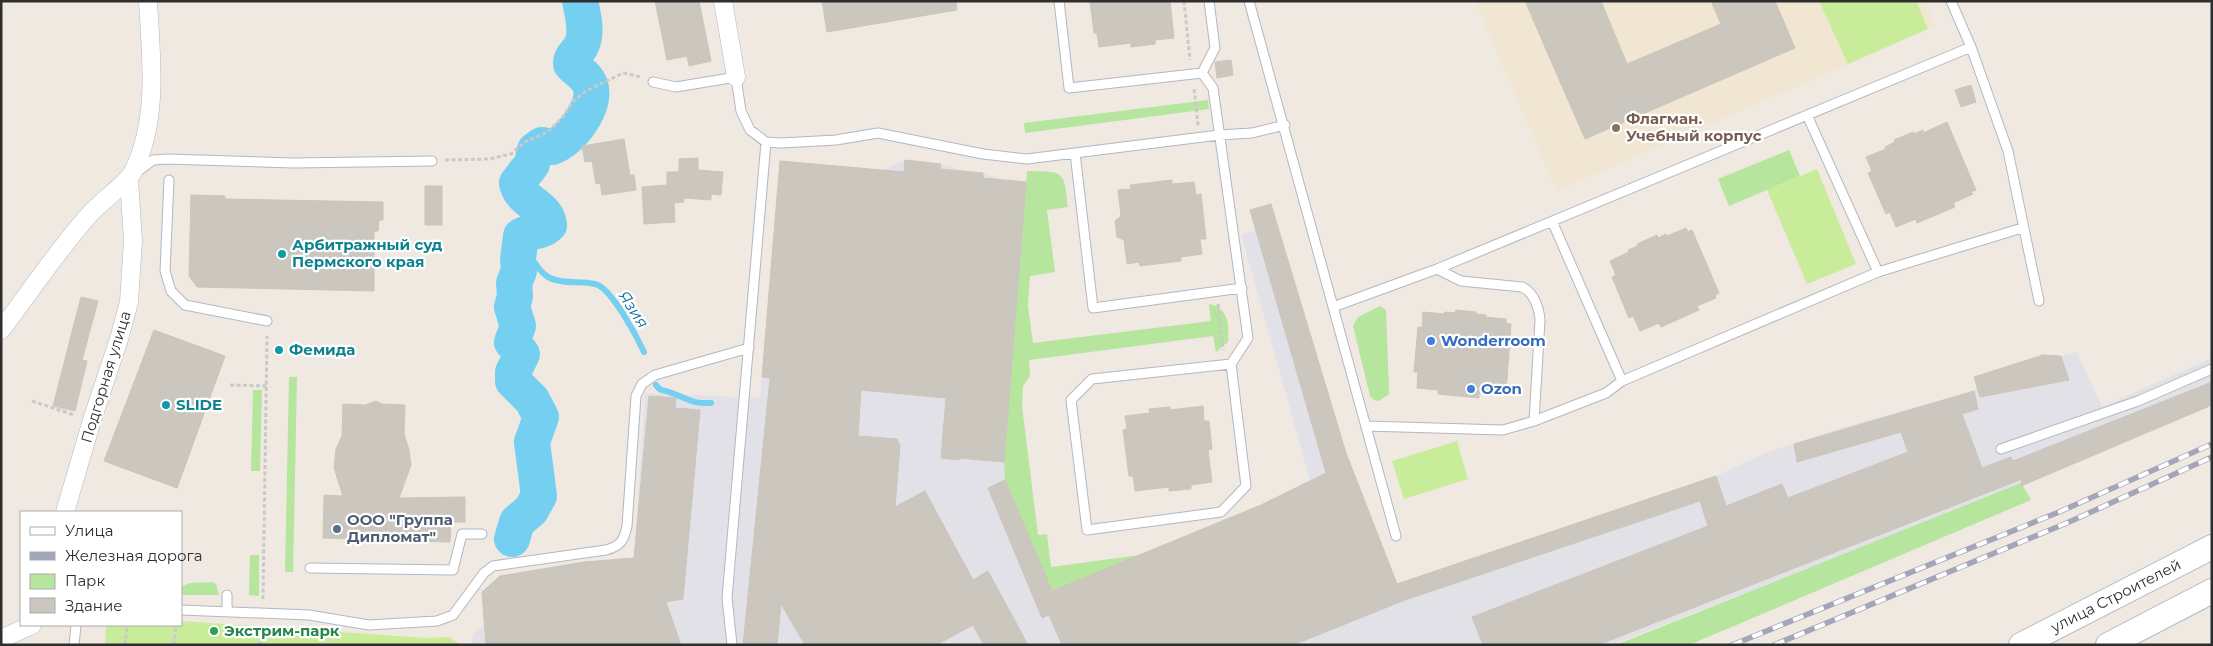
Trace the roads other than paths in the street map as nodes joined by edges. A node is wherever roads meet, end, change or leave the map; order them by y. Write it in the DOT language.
graph roads {
  1 [pos="148,1"];
  2 [pos="723,1"];
  3 [pos="1059,1"];
  4 [pos="1209,1"];
  5 [pos="1250,1"];
  6 [pos="1951,1"];
  7 [pos="1971,47"];
  8 [pos="1202,73"];
  9 [pos="736,78"];
  10 [pos="653,82"];
  11 [pos="1808,115"];
  12 [pos="1285,125"];
  13 [pos="1219,135"];
  14 [pos="766,142"];
  15 [pos="1074,154"];
  16 [pos="432,161"];
  17 [pos="128,180"];
  18 [pos="169,180"];
  19 [pos="1552,221"];
  20 [pos="2022,228"];
  21 [pos="1437,269"];
  22 [pos="1878,272"];
  23 [pos="1242,288"];
  24 [pos="2039,301"];
  25 [pos="1333,307"];
  26 [pos="267,322"];
  27 [pos="1,330"];
  28 [pos="749,348"];
  29 [pos="1227,364"];
  30 [pos="2212,369"];
  31 [pos="1622,381"];
  32 [pos="1534,421"];
  33 [pos="1366,426"];
  34 [pos="2001,449"];
  35 [pos="65,511"];
  36 [pos="482,534"];
  37 [pos="1396,536"];
  38 [pos="2212,547"];
  39 [pos="310,568"];
  40 [pos="2212,591"];
  41 [pos="227,595"];
  42 [pos="182,610"];
  43 [pos="227,612"];
  44 [pos="30,626"];
  45 [pos="76,626"];
  46 [pos="1,639"];
  47 [pos="74,645"];
  48 [pos="732,645"];
  49 [pos="2021,645"];
  50 [pos="2108,645"];
  1 -- 17 [label="street, Подгорная улица"];
  2 -- 9 [label="street"];
  3 -- 8 [label="lane"];
  4 -- 8 [label="lane"];
  5 -- 12 [label="lane"];
  6 -- 7 [label="lane"];
  7 -- 11 [label="lane"];
  7 -- 20 [label="lane"];
  8 -- 13 [label="lane"];
  9 -- 10 [label="lane"];
  9 -- 14 [label="lane"];
  11 -- 19 [label="lane"];
  11 -- 22 [label="lane"];
  12 -- 13 [label="lane"];
  12 -- 25 [label="lane"];
  13 -- 15 [label="lane"];
  13 -- 23 [label="lane"];
  14 -- 15 [label="lane"];
  14 -- 28 [label="lane"];
  15 -- 23 [label="lane"];
  16 -- 17 [label="lane"];
  17 -- 27 [label="street, Подгорная улица"];
  17 -- 35 [label="street, Подгорная улица"];
  18 -- 26 [label="lane"];
  19 -- 21 [label="lane"];
  19 -- 31 [label="lane"];
  20 -- 22 [label="lane"];
  20 -- 24 [label="lane"];
  21 -- 25 [label="lane"];
  21 -- 32 [label="lane"];
  22 -- 31 [label="lane"];
  23 -- 29 [label="lane"];
  25 -- 33 [label="lane"];
  28 -- 43 [label="lane"];
  28 -- 48 [label="lane"];
  29 -- 29 [label="lane"];
  30 -- 34 [label="lane"];
  31 -- 32 [label="lane"];
  32 -- 33 [label="lane"];
  33 -- 37 [label="lane"];
  36 -- 39 [label="lane"];
  38 -- 49 [label="main road, улица Строителей"];
  40 -- 50 [label="main road"];
  41 -- 43 [label="lane"];
  42 -- 43 [label="lane"];
  44 -- 46 [label="street"];
  45 -- 47 [label="lane"];
}
